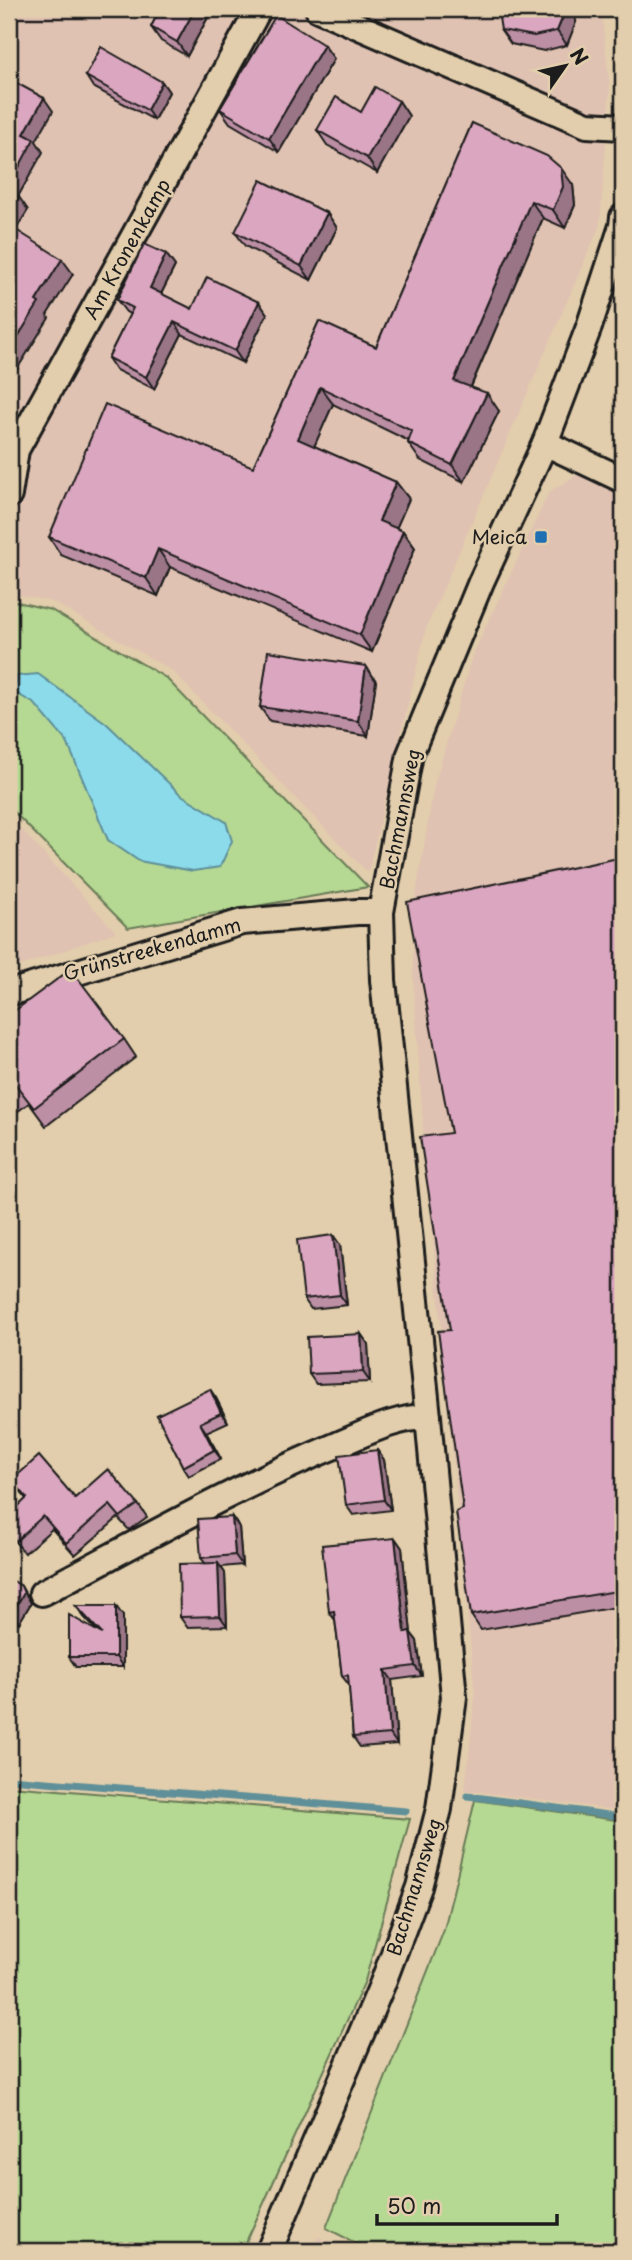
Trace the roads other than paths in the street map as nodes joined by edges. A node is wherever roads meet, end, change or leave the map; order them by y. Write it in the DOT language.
graph roads {
  1 [pos="259,9"];
  2 [pos="318,9"];
  3 [pos="623,127"];
  4 [pos="623,217"];
  5 [pos="545,443"];
  6 [pos="623,480"];
  7 [pos="9,495"];
  8 [pos="381,912"];
  9 [pos="9,993"];
  10 [pos="428,1416"];
  11 [pos="42,1593"];
  12 [pos="269,2251"];
  1 -- 7 [label="street, Am Kronenkamp"];
  2 -- 3 [label="street"];
  4 -- 5 [label="street, Bachmannsweg"];
  5 -- 6 [label="street"];
  5 -- 8 [label="street, Bachmannsweg"];
  8 -- 9 [label="street, Grünstreekendamm"];
  8 -- 10 [label="street, Bachmannsweg"];
  10 -- 11 [label="street"];
  10 -- 12 [label="street, Bachmannsweg"];
}
